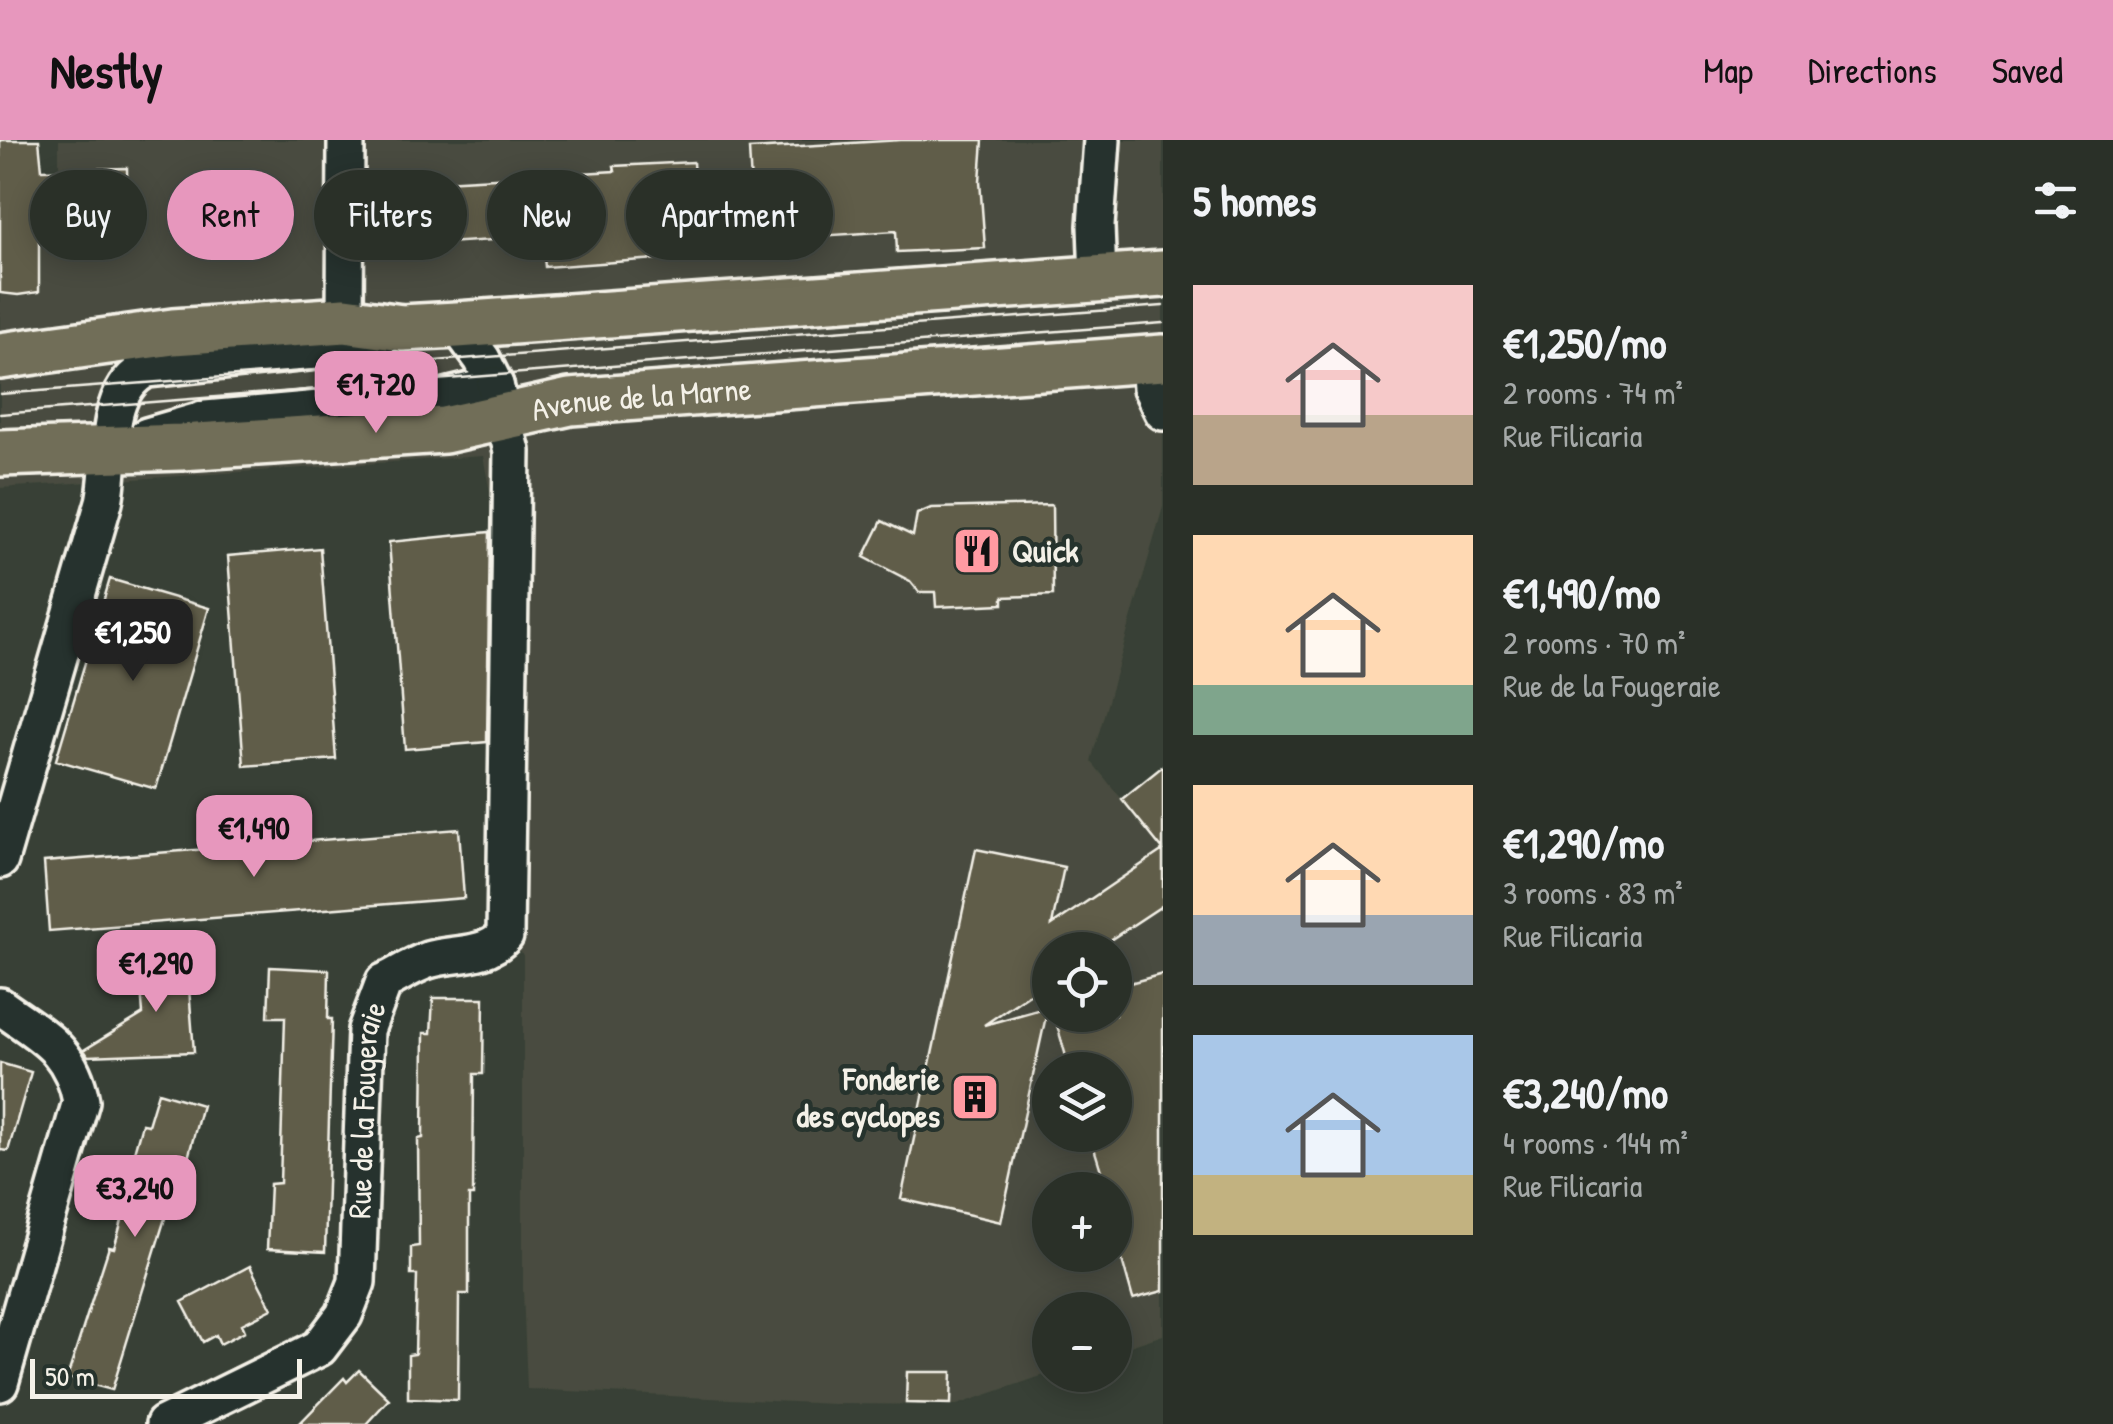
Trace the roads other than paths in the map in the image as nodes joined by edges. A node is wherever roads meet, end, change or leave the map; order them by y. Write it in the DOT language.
graph roads {
  1 [pos="346,140"];
  2 [pos="1102,140"];
  3 [pos="1163,274"];
  4 [pos="1098,279"];
  5 [pos="344,320"];
  6 [pos="457,325"];
  7 [pos="402,328"];
  8 [pos="0,356"];
  9 [pos="1156,358"];
  10 [pos="499,401"];
  11 [pos="1163,412"];
  12 [pos="108,447"];
  13 [pos="0,452"];
  14 [pos="0,860"];
  15 [pos="0,1006"];
  16 [pos="0,1382"];
  17 [pos="164,1424"];
  1 -- 5 [label="street"];
  2 -- 4 [label="street"];
  3 -- 4 [label="main road"];
  4 -- 6 [label="main road"];
  5 -- 7 [label="main road"];
  5 -- 8 [label="main road"];
  6 -- 7 [label="main road"];
  6 -- 10 [label="street"];
  7 -- 12 [label="street"];
  9 -- 10 [label="main road, Avenue de la Marne"];
  9 -- 11 [label="street"];
  10 -- 12 [label="main road, Avenue de la Marne"];
  10 -- 17 [label="street, Rue de la Fougeraie"];
  12 -- 13 [label="main road, Avenue de la Marne"];
  12 -- 14 [label="street"];
  15 -- 16 [label="street"];
}
